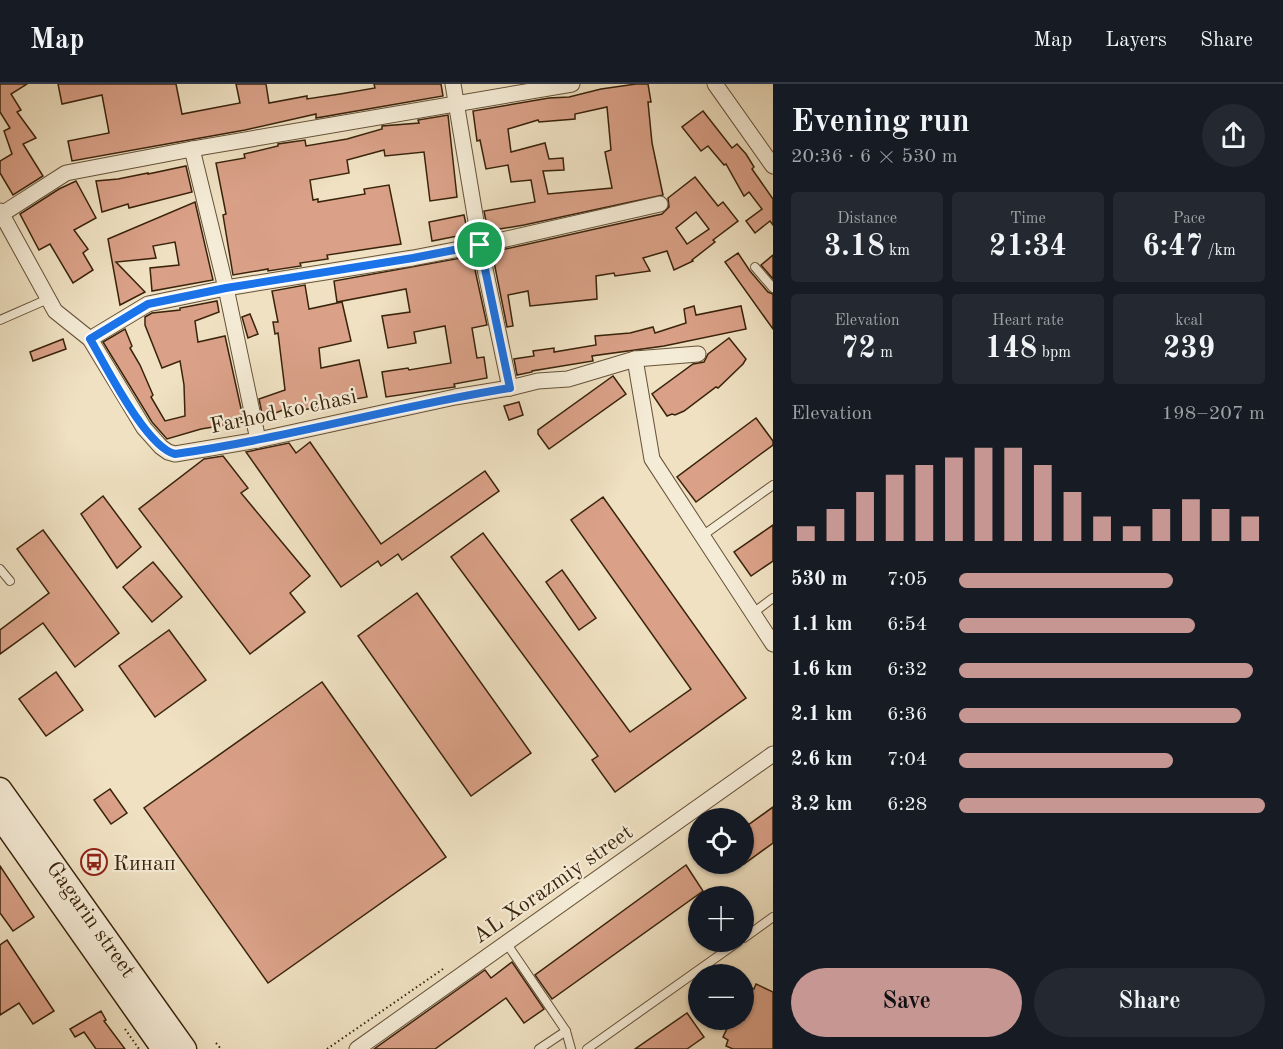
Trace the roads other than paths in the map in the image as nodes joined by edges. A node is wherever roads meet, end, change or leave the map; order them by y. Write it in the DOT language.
graph roads {
  1 [pos="453,84"];
  2 [pos="572,84"];
  3 [pos="715,84"];
  4 [pos="456,104"];
  5 [pos="192,149"];
  6 [pos="773,166"];
  7 [pos="660,204"];
  8 [pos="1,212"];
  9 [pos="480,245"];
  10 [pos="755,267"];
  11 [pos="226,288"];
  12 [pos="773,288"];
  13 [pos="48,299"];
  14 [pos="0,320"];
  15 [pos="90,339"];
  16 [pos="698,354"];
  17 [pos="635,358"];
  18 [pos="510,388"];
  19 [pos="258,441"];
  20 [pos="773,485"];
  21 [pos="702,536"];
  22 [pos="0,569"];
  23 [pos="10,581"];
  24 [pos="773,598"];
  25 [pos="753,613"];
  26 [pos="773,644"];
  27 [pos="773,753"];
  28 [pos="0,789"];
  29 [pos="0,817"];
  30 [pos="773,917"];
  31 [pos="754,931"];
  32 [pos="507,944"];
  33 [pos="724,952"];
  34 [pos="566,1031"];
  35 [pos="163,1049"];
  36 [pos="185,1049"];
  37 [pos="357,1049"];
  38 [pos="538,1049"];
  39 [pos="571,1049"];
  40 [pos="586,1049"];
  1 -- 4 [label="street"];
  2 -- 4 [label="street"];
  3 -- 6 [label="street"];
  4 -- 5 [label="street"];
  4 -- 9 [label="street"];
  5 -- 8 [label="street"];
  5 -- 11 [label="street"];
  7 -- 9 [label="street"];
  8 -- 13 [label="street, Farhod ko'chasi"];
  9 -- 11 [label="street"];
  9 -- 18 [label="street"];
  10 -- 12 [label="lane"];
  11 -- 15 [label="street"];
  11 -- 19 [label="street"];
  13 -- 14 [label="lane"];
  13 -- 15 [label="street, Farhod ko'chasi"];
  15 -- 19 [label="street, Farhod ko'chasi"];
  16 -- 17 [label="street, Farhod ko'chasi"];
  17 -- 18 [label="street, Farhod ko'chasi"];
  17 -- 21 [label="street"];
  18 -- 19 [label="street, Farhod ko'chasi"];
  20 -- 21 [label="lane"];
  21 -- 25 [label="street"];
  22 -- 23 [label="lane"];
  24 -- 25 [label="lane"];
  25 -- 26 [label="street"];
  27 -- 32 [label="street, AL Xorazmiy street"];
  28 -- 36 [label="main road, Gagarin street"];
  29 -- 35 [label="main road, Gagarin street"];
  30 -- 31 [label="lane"];
  32 -- 34 [label="lane"];
  32 -- 37 [label="street, AL Xorazmiy street"];
  33 -- 40 [label="lane"];
  34 -- 38 [label="lane"];
  34 -- 39 [label="lane"];
}
